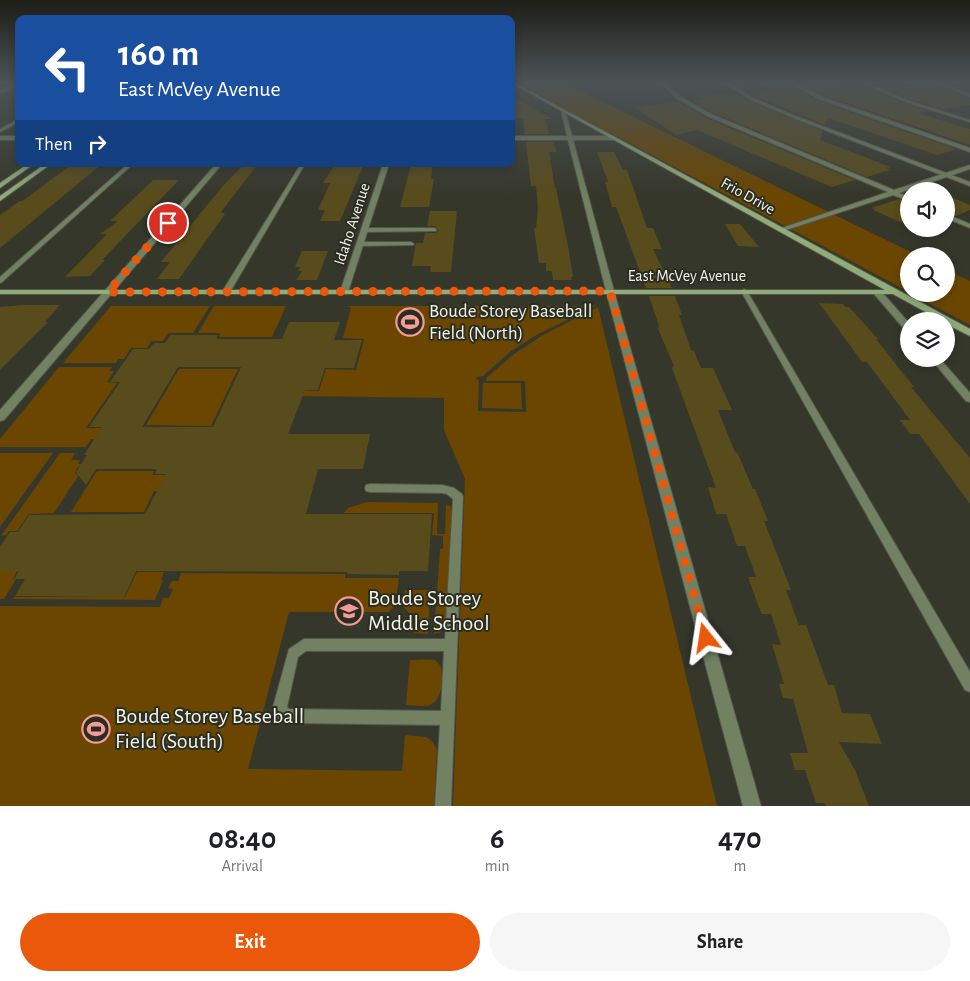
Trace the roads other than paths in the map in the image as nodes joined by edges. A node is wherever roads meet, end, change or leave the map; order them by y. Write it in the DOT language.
graph roads {
  1 [pos="564,121"];
  2 [pos="581,121"];
  3 [pos="722,121"];
  4 [pos="804,121"];
  5 [pos="886,121"];
  6 [pos="15,122"];
  7 [pos="0,131"];
  8 [pos="0,138"];
  9 [pos="15,138"];
  10 [pos="515,138"];
  11 [pos="568,138"];
  12 [pos="613,138"];
  13 [pos="970,150"];
  14 [pos="27,167"];
  15 [pos="44,167"];
  16 [pos="128,167"];
  17 [pos="216,167"];
  18 [pos="301,167"];
  19 [pos="385,167"];
  20 [pos="970,167"];
  21 [pos="947,175"];
  22 [pos="970,184"];
  23 [pos="0,186"];
  24 [pos="893,193"];
  25 [pos="900,196"];
  26 [pos="0,198"];
  27 [pos="955,220"];
  28 [pos="970,226"];
  29 [pos="365,230"];
  30 [pos="434,230"];
  31 [pos="781,230"];
  32 [pos="360,244"];
  33 [pos="412,244"];
  34 [pos="0,281"];
  35 [pos="610,291"];
  36 [pos="744,291"];
  37 [pos="0,292"];
  38 [pos="108,292"];
  39 [pos="226,292"];
  40 [pos="344,292"];
  41 [pos="877,292"];
  42 [pos="893,292"];
  43 [pos="900,318"];
  44 [pos="970,333"];
  45 [pos="942,367"];
  46 [pos="970,399"];
  47 [pos="0,417"];
  48 [pos="370,488"];
  49 [pos="451,645"];
  50 [pos="970,686"];
  51 [pos="447,718"];
  52 [pos="443,806"];
  53 [pos="752,806"];
  1 -- 11 [label="street"];
  2 -- 12 [label="street, Frio Drive"];
  3 -- 24 [label="street"];
  4 -- 21 [label="lane"];
  5 -- 13 [label="street"];
  6 -- 7 [label="lane"];
  8 -- 9 [label="street"];
  10 -- 11 [label="street"];
  11 -- 12 [label="street"];
  11 -- 35 [label="street"];
  12 -- 31 [label="street, Frio Drive"];
  14 -- 23 [label="street"];
  15 -- 26 [label="street"];
  16 -- 34 [label="lane"];
  17 -- 38 [label="street"];
  18 -- 39 [label="lane"];
  19 -- 29 [label="street, Idaho Avenue"];
  20 -- 21 [label="street"];
  21 -- 22 [label="lane"];
  21 -- 24 [label="street"];
  24 -- 25 [label="street"];
  24 -- 31 [label="street"];
  27 -- 28 [label="street"];
  29 -- 30 [label="lane"];
  29 -- 32 [label="street, Idaho Avenue"];
  31 -- 42 [label="street, Frio Drive"];
  32 -- 33 [label="lane"];
  32 -- 40 [label="street, Idaho Avenue"];
  35 -- 36 [label="street, East McVey Avenue"];
  35 -- 40 [label="street, East McVey Avenue"];
  35 -- 53 [label="street"];
  36 -- 41 [label="street, East McVey Avenue"];
  36 -- 50 [label="lane"];
  37 -- 38 [label="street, East McVey Avenue"];
  38 -- 39 [label="street, East McVey Avenue"];
  38 -- 47 [label="street"];
  39 -- 40 [label="street, East McVey Avenue"];
  41 -- 42 [label="street, East McVey Avenue"];
  41 -- 43 [label="street"];
  42 -- 44 [label="street, Frio Drive"];
  45 -- 46 [label="street"];
  48 -- 49 [label="lane"];
  49 -- 51 [label="lane"];
  49 -- 51 [label="lane"];
  51 -- 52 [label="lane"];
}
